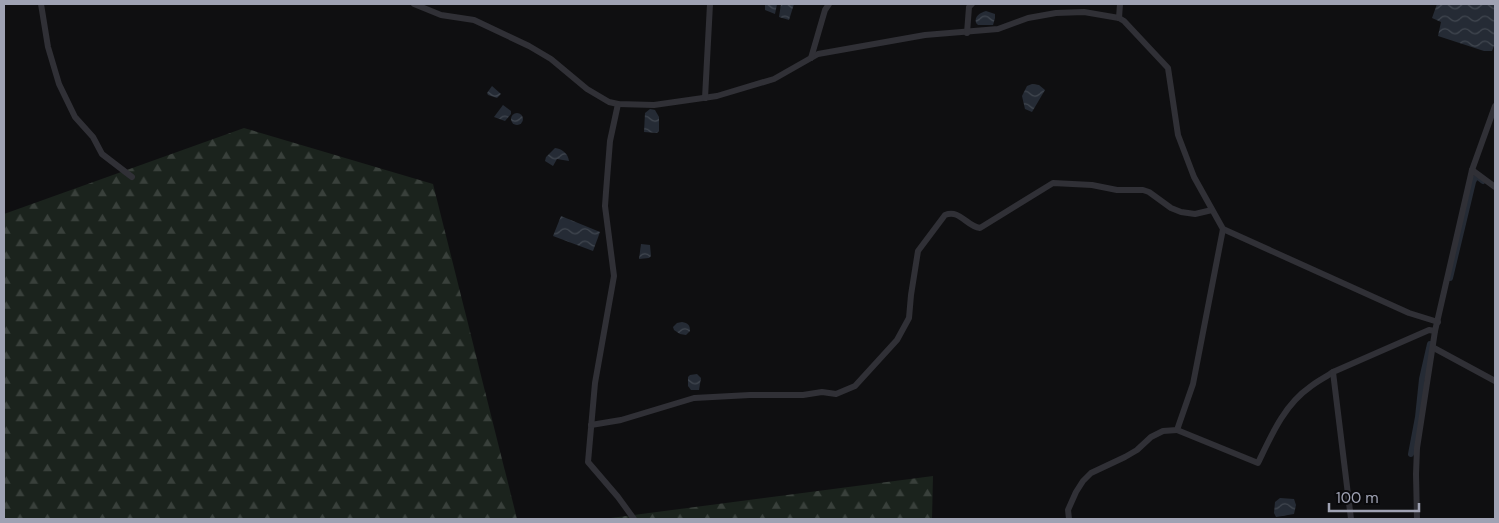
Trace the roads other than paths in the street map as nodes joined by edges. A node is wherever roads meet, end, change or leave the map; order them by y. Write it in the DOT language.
graph roads {
  1 [pos="41,4"];
  2 [pos="414,4"];
  3 [pos="710,4"];
  4 [pos="829,4"];
  5 [pos="972,4"];
  6 [pos="1120,4"];
  7 [pos="1119,18"];
  8 [pos="967,32"];
  9 [pos="811,58"];
  10 [pos="705,98"];
  11 [pos="618,104"];
  12 [pos="1495,106"];
  13 [pos="1472,170"];
  14 [pos="132,177"];
  15 [pos="1495,187"];
  16 [pos="1212,210"];
  17 [pos="1223,229"];
  18 [pos="1438,322"];
  19 [pos="1435,331"];
  20 [pos="1434,348"];
  21 [pos="1333,372"];
  22 [pos="1495,381"];
  23 [pos="591,425"];
  24 [pos="1177,430"];
  25 [pos="634,519"];
  26 [pos="1069,519"];
  27 [pos="1351,519"];
  28 [pos="1417,519"];
  1 -- 14 [label="street"];
  2 -- 11 [label="street"];
  3 -- 10 [label="street"];
  4 -- 9 [label="street"];
  5 -- 8 [label="street"];
  6 -- 7 [label="street"];
  7 -- 8 [label="street"];
  7 -- 16 [label="street"];
  8 -- 9 [label="street"];
  9 -- 10 [label="street"];
  10 -- 11 [label="street"];
  11 -- 23 [label="street"];
  12 -- 13 [label="street"];
  13 -- 15 [label="street"];
  13 -- 18 [label="street"];
  16 -- 17 [label="street"];
  16 -- 23 [label="street"];
  17 -- 18 [label="street"];
  17 -- 24 [label="street"];
  18 -- 19 [label="street"];
  19 -- 20 [label="street"];
  19 -- 21 [label="street"];
  20 -- 22 [label="street"];
  20 -- 28 [label="street"];
  21 -- 24 [label="street"];
  21 -- 27 [label="street"];
  23 -- 25 [label="street"];
  24 -- 26 [label="street"];
}
